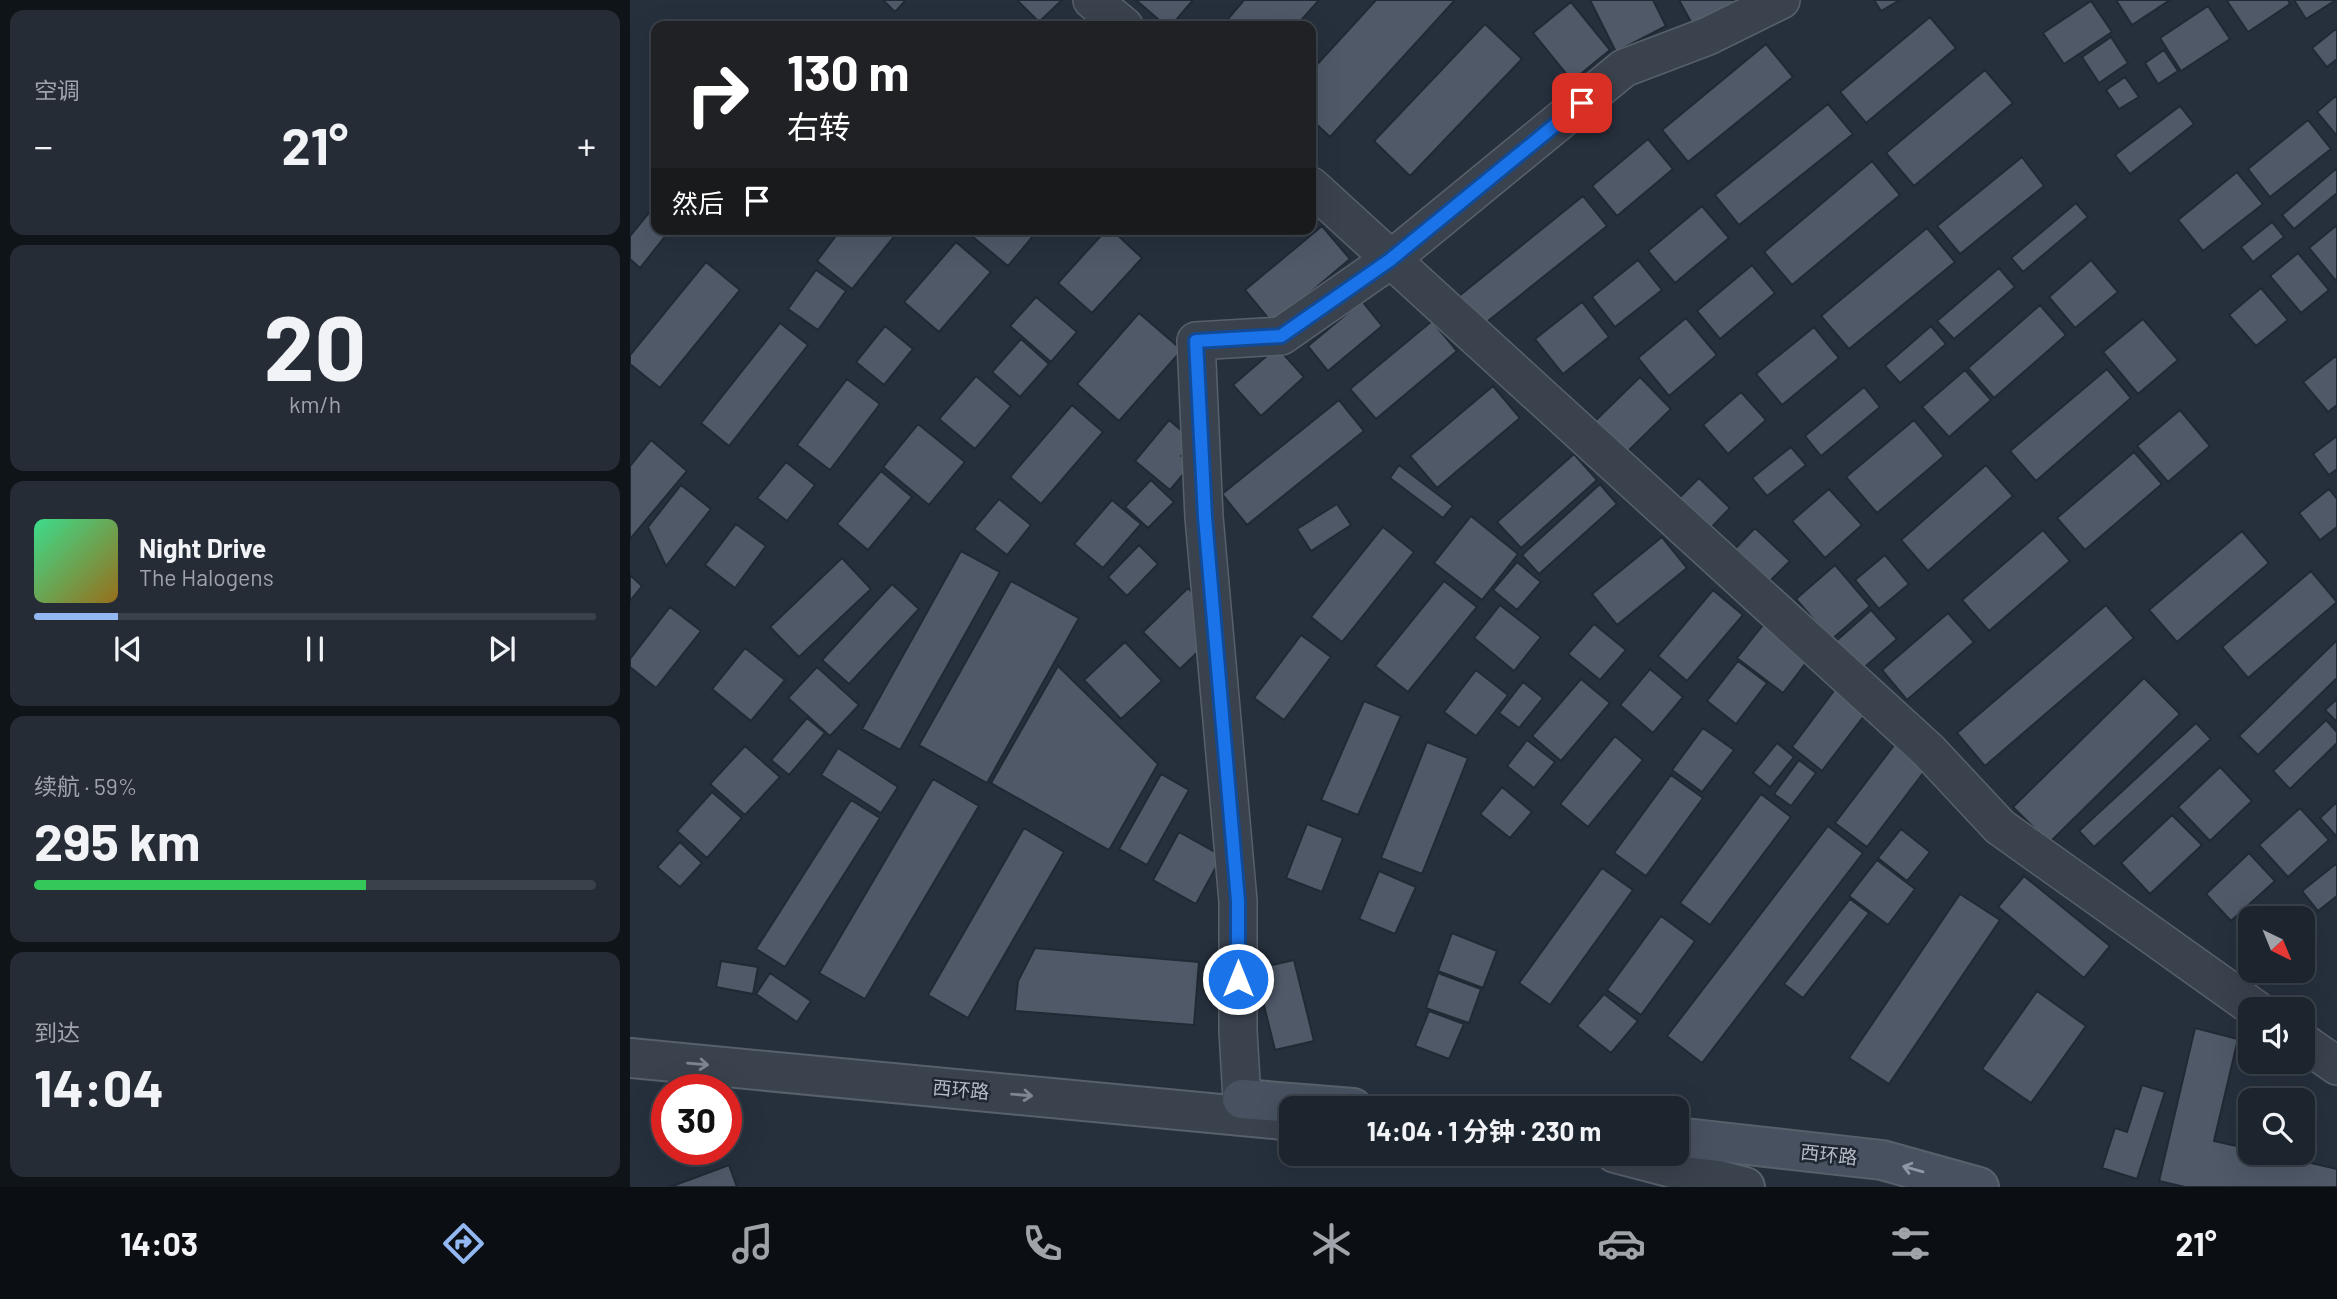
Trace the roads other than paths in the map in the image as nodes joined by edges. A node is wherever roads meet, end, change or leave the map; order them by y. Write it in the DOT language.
graph roads {
  1 [pos="1782,0"];
  2 [pos="1095,1"];
  3 [pos="1118,21"];
  4 [pos="1316,191"];
  5 [pos="1390,260"];
  6 [pos="2239,997"];
  7 [pos="2315,1050"];
  8 [pos="630,1058"];
  9 [pos="2337,1066"];
  10 [pos="1242,1107"];
  11 [pos="1279,1107"];
  12 [pos="1279,1117"];
  13 [pos="1689,1138"];
  14 [pos="1665,1166"];
  15 [pos="1745,1187"];
  16 [pos="1979,1187"];
  1 -- 5 [label="street"];
  2 -- 3 [label="street"];
  4 -- 5 [label="street"];
  5 -- 6 [label="street"];
  5 -- 10 [label="street"];
  7 -- 9 [label="street"];
  8 -- 10 [label="street, 西环路, one-way"];
  10 -- 11 [label="main road, 西环路"];
  10 -- 12 [label="street, 西环路"];
  16 -- 13 [label="main road, 西环路, one-way"];
  14 -- 15 [label="street"];
}
